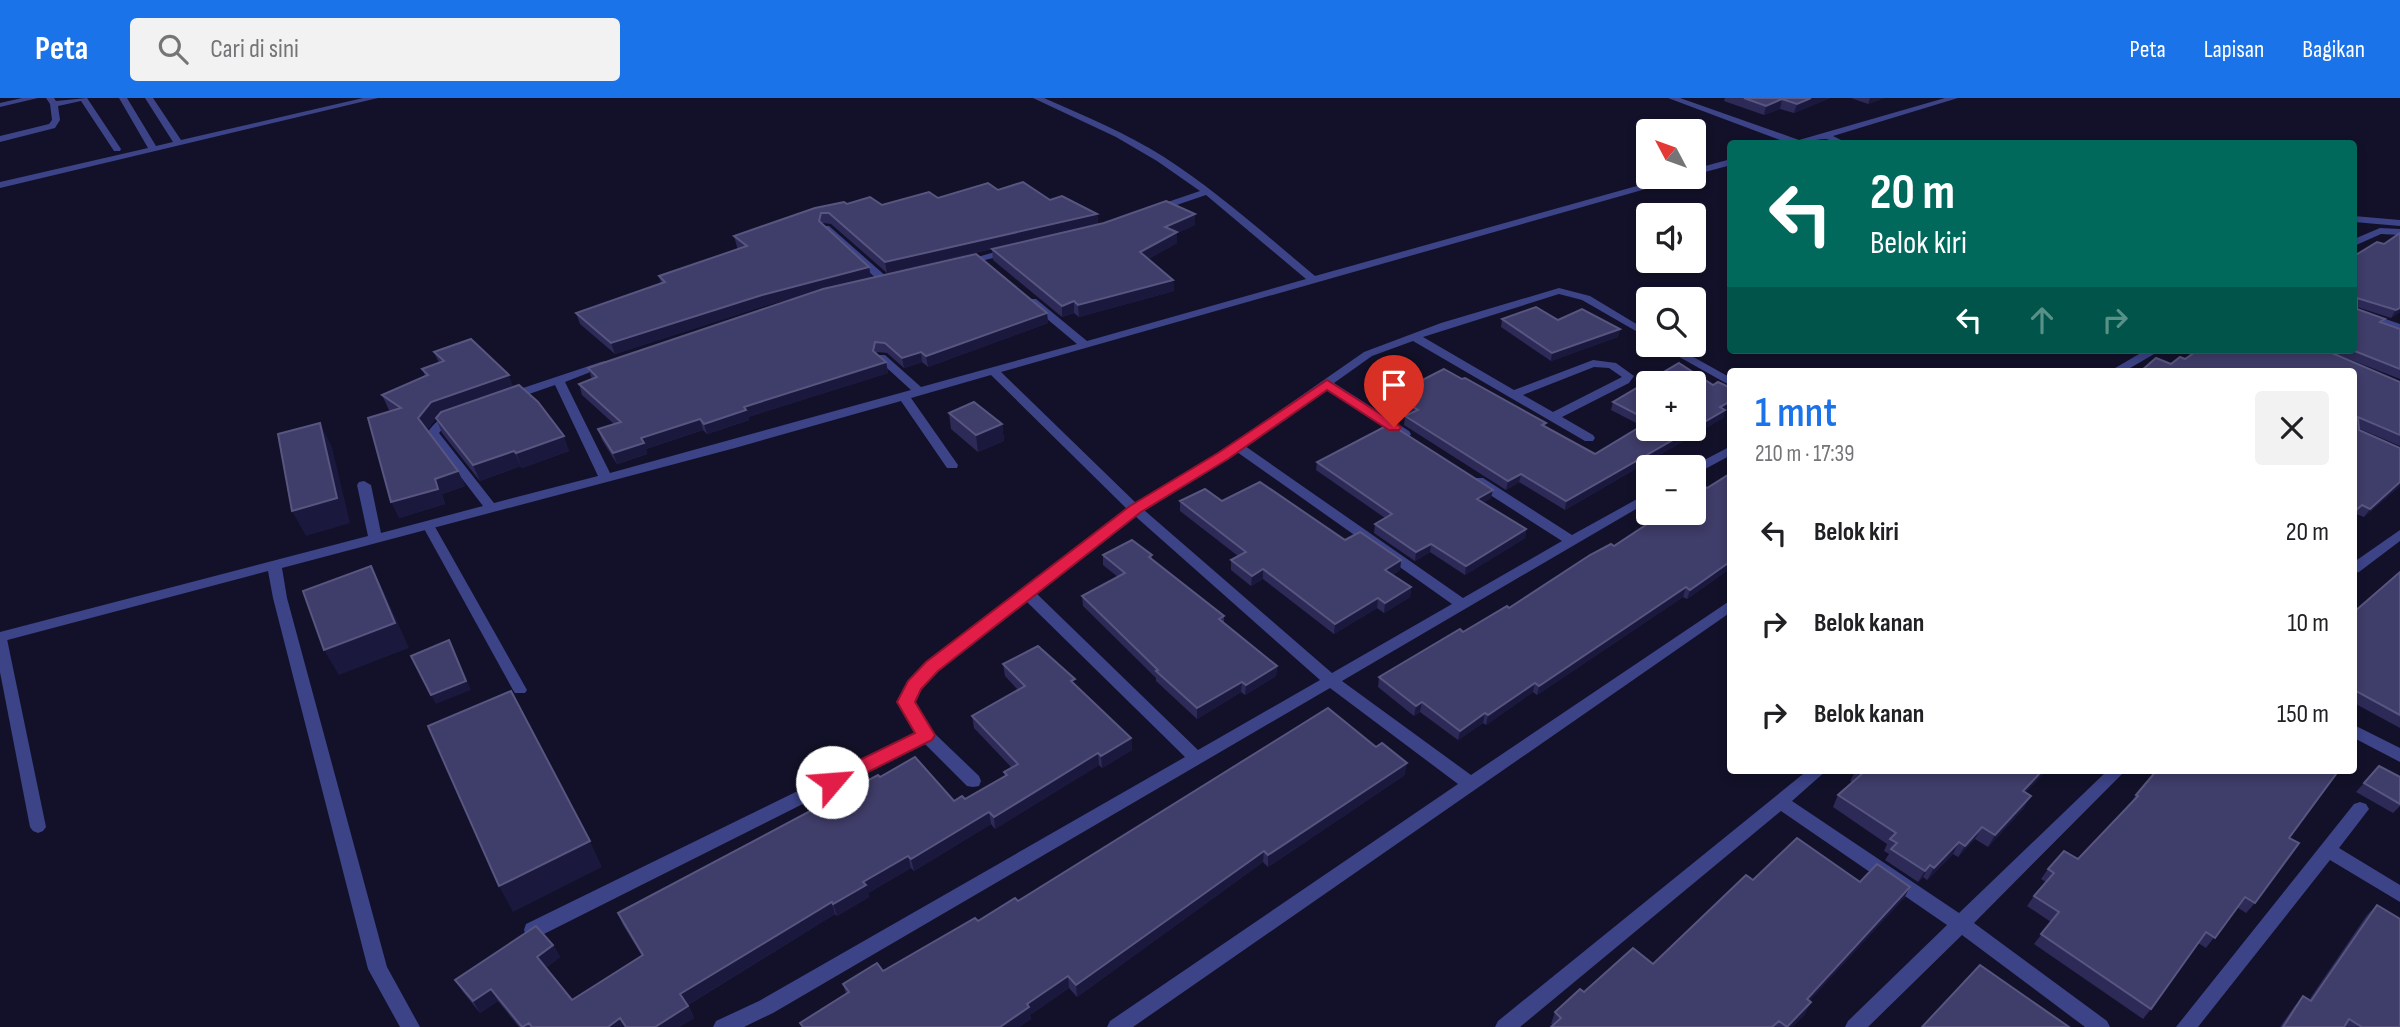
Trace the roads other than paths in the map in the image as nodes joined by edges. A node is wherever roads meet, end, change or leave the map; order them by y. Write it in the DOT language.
graph roads {
  1 [pos="34,98"];
  2 [pos="83,98"];
  3 [pos="123,98"];
  4 [pos="149,98"];
  5 [pos="374,98"];
  6 [pos="1037,98"];
  7 [pos="1672,98"];
  8 [pos="1954,98"];
  9 [pos="52,101"];
  10 [pos="0,105"];
  11 [pos="1823,135"];
  12 [pos="0,139"];
  13 [pos="177,140"];
  14 [pos="1789,140"];
  15 [pos="1807,140"];
  16 [pos="1835,140"];
  17 [pos="150,145"];
  18 [pos="117,149"];
  19 [pos="1727,163"];
  20 [pos="1706,169"];
  21 [pos="0,176"];
  22 [pos="0,185"];
  23 [pos="1636,188"];
  24 [pos="1207,192"];
  25 [pos="1137,216"];
  26 [pos="2357,219"];
  27 [pos="2400,223"];
  28 [pos="826,228"];
  29 [pos="2400,232"];
  30 [pos="2357,242"];
  31 [pos="1020,248"];
  32 [pos="980,258"];
  33 [pos="953,265"];
  34 [pos="990,267"];
  35 [pos="1308,275"];
  36 [pos="866,285"];
  37 [pos="1021,293"];
  38 [pos="2357,311"];
  39 [pos="1636,328"];
  40 [pos="2400,328"];
  41 [pos="1415,337"];
  42 [pos="1084,344"];
  43 [pos="2148,354"];
  44 [pos="881,357"];
  45 [pos="1685,357"];
  46 [pos="615,360"];
  47 [pos="2122,368"];
  48 [pos="992,370"];
  49 [pos="558,380"];
  50 [pos="1727,381"];
  51 [pos="1327,384"];
  52 [pos="918,391"];
  53 [pos="1514,394"];
  54 [pos="904,396"];
  55 [pos="494,402"];
  56 [pos="469,411"];
  57 [pos="1553,417"];
  58 [pos="1589,438"];
  59 [pos="1420,444"];
  60 [pos="1237,446"];
  61 [pos="1727,452"];
  62 [pos="1706,464"];
  63 [pos="952,465"];
  64 [pos="1467,474"];
  65 [pos="606,478"];
  66 [pos="364,485"];
  67 [pos="1636,504"];
  68 [pos="491,508"];
  69 [pos="1135,509"];
  70 [pos="428,525"];
  71 [pos="2400,534"];
  72 [pos="376,539"];
  73 [pos="1572,541"];
  74 [pos="274,565"];
  75 [pos="2357,567"];
  76 [pos="1026,592"];
  77 [pos="1462,604"];
  78 [pos="1727,608"];
  79 [pos="0,638"];
  80 [pos="1330,680"];
  81 [pos="520,690"];
  82 [pos="2357,733"];
  83 [pos="926,735"];
  84 [pos="2400,756"];
  85 [pos="1195,758"];
  86 [pos="1814,774"];
  87 [pos="2114,774"];
  88 [pos="972,781"];
  89 [pos="1469,783"];
  90 [pos="1780,802"];
  91 [pos="2360,809"];
  92 [pos="38,827"];
  93 [pos="2328,850"];
  94 [pos="2400,894"];
  95 [pos="1961,924"];
  96 [pos="534,930"];
  97 [pos="734,1025"];
  98 [pos="410,1027"];
  99 [pos="1117,1027"];
  100 [pos="1505,1027"];
  101 [pos="1855,1027"];
  102 [pos="2100,1027"];
  103 [pos="2186,1027"];
  1 -- 10 [label="street"];
  2 -- 9 [label="street"];
  2 -- 18 [label="street"];
  3 -- 17 [label="street"];
  4 -- 13 [label="street"];
  5 -- 13 [label="street"];
  6 -- 24 [label="street"];
  7 -- 14 [label="street"];
  8 -- 11 [label="street"];
  9 -- 12 [label="street"];
  11 -- 15 [label="street"];
  11 -- 16 [label="street"];
  13 -- 17 [label="street"];
  17 -- 18 [label="street"];
  17 -- 22 [label="street"];
  18 -- 21 [label="street"];
  19 -- 20 [label="street"];
  23 -- 35 [label="street"];
  24 -- 25 [label="street"];
  24 -- 35 [label="street"];
  26 -- 27 [label="street"];
  28 -- 36 [label="street"];
  29 -- 30 [label="street"];
  31 -- 32 [label="street"];
  32 -- 33 [label="street"];
  32 -- 34 [label="street"];
  35 -- 42 [label="street"];
  37 -- 42 [label="street"];
  38 -- 40 [label="street"];
  39 -- 41 [label="street"];
  41 -- 51 [label="street"];
  41 -- 53 [label="street"];
  42 -- 48 [label="street"];
  43 -- 47 [label="street"];
  44 -- 52 [label="street"];
  45 -- 50 [label="street"];
  46 -- 49 [label="street"];
  48 -- 52 [label="street"];
  48 -- 69 [label="street"];
  49 -- 55 [label="street"];
  49 -- 65 [label="street"];
  51 -- 59 [label="street"];
  51 -- 60 [label="street"];
  52 -- 54 [label="street"];
  53 -- 57 [label="street"];
  53 -- 57 [label="street"];
  54 -- 63 [label="street"];
  54 -- 65 [label="street"];
  56 -- 68 [label="street"];
  57 -- 58 [label="street"];
  60 -- 69 [label="street"];
  60 -- 77 [label="street"];
  61 -- 62 [label="street"];
  64 -- 73 [label="street"];
  65 -- 68 [label="street"];
  66 -- 72 [label="street"];
  67 -- 73 [label="street"];
  68 -- 70 [label="street"];
  69 -- 76 [label="street"];
  69 -- 80 [label="street"];
  70 -- 72 [label="street"];
  70 -- 81 [label="lane"];
  71 -- 75 [label="street"];
  72 -- 74 [label="street"];
  73 -- 77 [label="street"];
  74 -- 79 [label="street"];
  74 -- 98 [label="street"];
  76 -- 83 [label="street"];
  76 -- 85 [label="street"];
  77 -- 80 [label="street"];
  78 -- 89 [label="street"];
  79 -- 92 [label="lane"];
  80 -- 85 [label="street"];
  80 -- 89 [label="street"];
  82 -- 84 [label="street"];
  83 -- 88 [label="street"];
  83 -- 96 [label="street"];
  85 -- 97 [label="street"];
  86 -- 90 [label="street"];
  87 -- 95 [label="street"];
  89 -- 99 [label="street"];
  90 -- 95 [label="street"];
  90 -- 100 [label="street"];
  91 -- 93 [label="street"];
  93 -- 94 [label="street"];
  93 -- 103 [label="street"];
  95 -- 101 [label="street"];
  95 -- 102 [label="street"];
}
